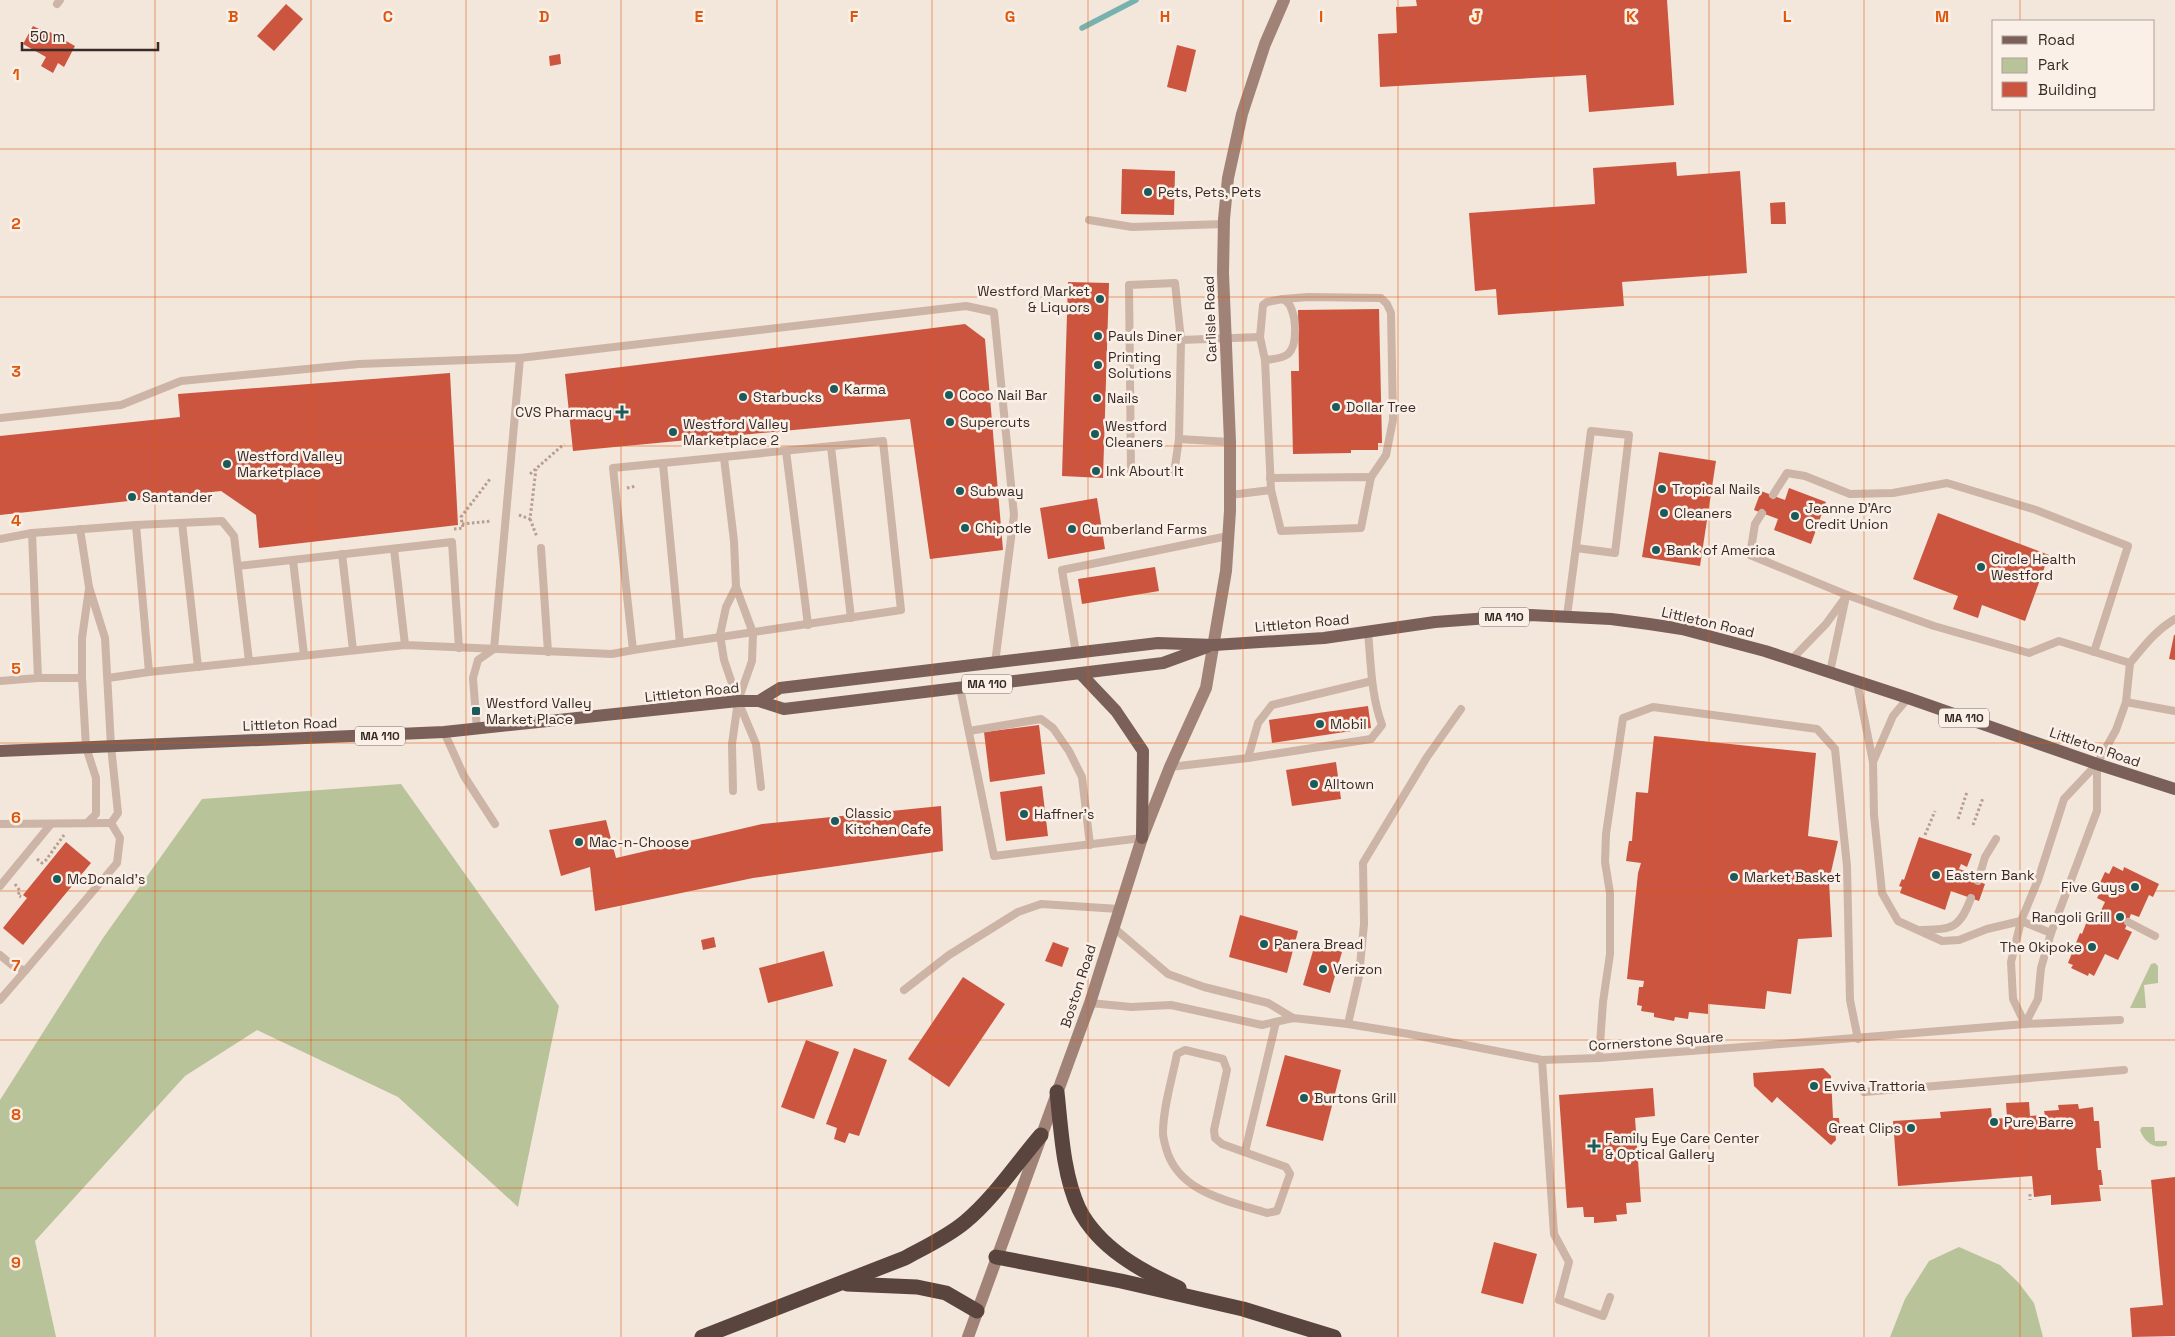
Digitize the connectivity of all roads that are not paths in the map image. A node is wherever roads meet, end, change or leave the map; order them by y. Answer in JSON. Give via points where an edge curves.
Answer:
{"nodes":[{"id":1,"x":1284,"y":0,"type":"edge"},
{"id":2,"x":1089,"y":220,"type":"dead end"},
{"id":3,"x":1224,"y":224,"type":"junction"},
{"id":4,"x":1283,"y":299,"type":"junction"},
{"id":5,"x":1260,"y":337,"type":"junction"},
{"id":6,"x":1225,"y":338,"type":"junction"},
{"id":7,"x":1181,"y":340,"type":"junction"},
{"id":8,"x":520,"y":358,"type":"junction"},
{"id":9,"x":1265,"y":360,"type":"junction"},
{"id":10,"x":0,"y":418,"type":"edge"},
{"id":11,"x":1178,"y":439,"type":"junction"},
{"id":12,"x":1230,"y":442,"type":"junction"},
{"id":13,"x":831,"y":447,"type":"junction"},
{"id":14,"x":786,"y":451,"type":"junction"},
{"id":15,"x":724,"y":458,"type":"junction"},
{"id":16,"x":663,"y":464,"type":"junction"},
{"id":17,"x":1270,"y":478,"type":"junction"},
{"id":18,"x":1371,"y":478,"type":"junction"},
{"id":19,"x":1271,"y":490,"type":"junction"},
{"id":20,"x":1230,"y":495,"type":"junction"},
{"id":21,"x":1773,"y":495,"type":"dead end"},
{"id":22,"x":1762,"y":513,"type":"dead end"},
{"id":23,"x":182,"y":523,"type":"junction"},
{"id":24,"x":136,"y":525,"type":"junction"},
{"id":25,"x":80,"y":529,"type":"junction"},
{"id":26,"x":32,"y":533,"type":"junction"},
{"id":27,"x":1228,"y":536,"type":"junction"},
{"id":28,"x":0,"y":539,"type":"edge"},
{"id":29,"x":541,"y":548,"type":"road end"},
{"id":30,"x":1576,"y":548,"type":"junction"},
{"id":31,"x":394,"y":549,"type":"junction"},
{"id":32,"x":342,"y":554,"type":"junction"},
{"id":33,"x":293,"y":560,"type":"junction"},
{"id":34,"x":238,"y":566,"type":"junction"},
{"id":35,"x":89,"y":587,"type":"junction"},
{"id":36,"x":736,"y":587,"type":"junction"},
{"id":37,"x":1847,"y":595,"type":"junction"},
{"id":38,"x":1567,"y":616,"type":"junction"},
{"id":39,"x":851,"y":618,"type":"junction"},
{"id":40,"x":2175,"y":619,"type":"edge"},
{"id":41,"x":808,"y":625,"type":"junction"},
{"id":42,"x":1368,"y":632,"type":"junction"},
{"id":43,"x":753,"y":633,"type":"junction"},
{"id":44,"x":720,"y":635,"type":"junction"},
{"id":45,"x":680,"y":642,"type":"junction"},
{"id":46,"x":405,"y":645,"type":"junction"},
{"id":47,"x":1214,"y":645,"type":"junction"},
{"id":48,"x":459,"y":648,"type":"junction"},
{"id":49,"x":353,"y":650,"type":"junction"},
{"id":50,"x":494,"y":650,"type":"junction"},
{"id":51,"x":633,"y":650,"type":"junction"},
{"id":52,"x":548,"y":652,"type":"junction"},
{"id":53,"x":2094,"y":652,"type":"junction"},
{"id":54,"x":1076,"y":653,"type":"junction"},
{"id":55,"x":304,"y":655,"type":"junction"},
{"id":56,"x":1791,"y":660,"type":"junction"},
{"id":57,"x":249,"y":661,"type":"junction"},
{"id":58,"x":995,"y":663,"type":"junction"},
{"id":59,"x":2130,"y":663,"type":"junction"},
{"id":60,"x":198,"y":667,"type":"junction"},
{"id":61,"x":150,"y":672,"type":"junction"},
{"id":62,"x":1830,"y":672,"type":"junction"},
{"id":63,"x":1080,"y":673,"type":"junction"},
{"id":64,"x":38,"y":678,"type":"junction"},
{"id":65,"x":82,"y":678,"type":"junction"},
{"id":66,"x":108,"y":678,"type":"junction"},
{"id":67,"x":0,"y":681,"type":"edge"},
{"id":68,"x":1372,"y":681,"type":"junction"},
{"id":69,"x":1857,"y":682,"type":"junction"},
{"id":70,"x":960,"y":688,"type":"junction"},
{"id":71,"x":1908,"y":698,"type":"junction"},
{"id":72,"x":738,"y":701,"type":"junction"},
{"id":73,"x":759,"y":701,"type":"junction"},
{"id":74,"x":2126,"y":702,"type":"junction"},
{"id":75,"x":1461,"y":709,"type":"dead end"},
{"id":76,"x":2175,"y":711,"type":"edge"},
{"id":77,"x":477,"y":730,"type":"junction"},
{"id":78,"x":969,"y":731,"type":"junction"},
{"id":79,"x":444,"y":732,"type":"junction"},
{"id":80,"x":111,"y":746,"type":"junction"},
{"id":81,"x":86,"y":747,"type":"junction"},
{"id":82,"x":0,"y":751,"type":"edge"},
{"id":83,"x":1248,"y":758,"type":"junction"},
{"id":84,"x":1873,"y":762,"type":"junction"},
{"id":85,"x":2097,"y":764,"type":"junction"},
{"id":86,"x":1170,"y":767,"type":"junction"},
{"id":87,"x":761,"y":787,"type":"dead end"},
{"id":88,"x":2175,"y":789,"type":"edge"},
{"id":89,"x":733,"y":791,"type":"dead end"},
{"id":90,"x":87,"y":823,"type":"junction"},
{"id":91,"x":111,"y":823,"type":"junction"},
{"id":92,"x":0,"y":824,"type":"edge"},
{"id":93,"x":51,"y":824,"type":"junction"},
{"id":94,"x":495,"y":824,"type":"dead end"},
{"id":95,"x":1142,"y":838,"type":"junction"},
{"id":96,"x":1996,"y":839,"type":"dead end"},
{"id":97,"x":1090,"y":845,"type":"junction"},
{"id":98,"x":1978,"y":881,"type":"dead end"},
{"id":99,"x":0,"y":886,"type":"edge"},
{"id":100,"x":1971,"y":898,"type":"dead end"},
{"id":101,"x":1119,"y":910,"type":"junction"},
{"id":102,"x":2021,"y":921,"type":"junction"},
{"id":103,"x":2128,"y":922,"type":"dead end"},
{"id":104,"x":1113,"y":926,"type":"junction"},
{"id":105,"x":1917,"y":930,"type":"junction"},
{"id":106,"x":2051,"y":933,"type":"junction"},
{"id":107,"x":2155,"y":936,"type":"dead end"},
{"id":108,"x":0,"y":955,"type":"edge"},
{"id":109,"x":25,"y":971,"type":"junction"},
{"id":110,"x":904,"y":990,"type":"dead end"},
{"id":111,"x":0,"y":1000,"type":"edge"},
{"id":112,"x":1090,"y":1003,"type":"junction"},
{"id":113,"x":1292,"y":1018,"type":"junction"},
{"id":114,"x":2120,"y":1020,"type":"dead end"},
{"id":115,"x":1276,"y":1022,"type":"junction"},
{"id":116,"x":1348,"y":1024,"type":"junction"},
{"id":117,"x":2025,"y":1024,"type":"junction"},
{"id":118,"x":1858,"y":1039,"type":"junction"},
{"id":119,"x":1599,"y":1058,"type":"junction"},
{"id":120,"x":1542,"y":1060,"type":"junction"},
{"id":121,"x":2124,"y":1070,"type":"dead end"},
{"id":122,"x":1057,"y":1092,"type":"junction"},
{"id":123,"x":1864,"y":1092,"type":"dead end"},
{"id":124,"x":1041,"y":1135,"type":"junction"},
{"id":125,"x":1245,"y":1152,"type":"junction"},
{"id":126,"x":996,"y":1257,"type":"junction"},
{"id":127,"x":838,"y":1284,"type":"junction"},
{"id":128,"x":1610,"y":1297,"type":"dead end"},
{"id":129,"x":1213,"y":1302,"type":"junction"},
{"id":130,"x":977,"y":1311,"type":"junction"},
{"id":131,"x":702,"y":1337,"type":"edge"},
{"id":132,"x":968,"y":1337,"type":"edge"},
{"id":133,"x":1334,"y":1337,"type":"edge"}],
"edges":[{"from":1,"to":3,"type":"main road","name":"Carlisle Road","via":[[1265,44],[1242,114],[1228,178]]},
{"from":2,"to":3,"type":"lane","via":[[1132,228]]},
{"from":3,"to":6,"type":"main road","name":"Carlisle Road"},
{"from":4,"to":5,"type":"lane","via":[[1263,305]]},
{"from":4,"to":9,"type":"lane","via":[[1291,306],[1295,319],[1293,345],[1278,359]]},
{"from":4,"to":18,"type":"lane","via":[[1381,298],[1387,304],[1391,313],[1393,420],[1386,455]]},
{"from":5,"to":6,"type":"lane"},
{"from":5,"to":9,"type":"lane"},
{"from":6,"to":7,"type":"lane"},
{"from":6,"to":12,"type":"main road","name":"Carlisle Road"},
{"from":7,"to":11,"type":"lane"},
{"from":7,"to":11,"type":"lane","via":[[1174,283],[1129,284],[1131,471],[1174,473]]},
{"from":8,"to":10,"type":"lane","via":[[359,364],[181,381],[121,405]]},
{"from":8,"to":50,"type":"lane"},
{"from":8,"to":58,"type":"lane","via":[[966,306],[994,312],[1014,515]]},
{"from":9,"to":17,"type":"lane"},
{"from":11,"to":12,"type":"lane"},
{"from":12,"to":20,"type":"main road","name":"Carlisle Road"},
{"from":13,"to":14,"type":"lane"},
{"from":13,"to":39,"type":"lane"},
{"from":13,"to":39,"type":"lane","via":[[883,441],[901,610]]},
{"from":14,"to":15,"type":"lane"},
{"from":14,"to":41,"type":"lane"},
{"from":15,"to":16,"type":"lane"},
{"from":15,"to":36,"type":"lane"},
{"from":16,"to":45,"type":"lane"},
{"from":16,"to":51,"type":"lane","via":[[613,468]]},
{"from":17,"to":18,"type":"lane"},
{"from":17,"to":19,"type":"lane"},
{"from":18,"to":19,"type":"lane","via":[[1361,528],[1281,531]]},
{"from":19,"to":20,"type":"lane"},
{"from":20,"to":27,"type":"main road","name":"Carlisle Road"},
{"from":21,"to":53,"type":"lane","via":[[1787,473],[1805,476],[1850,494],[1893,493],[1947,483],[2036,510],[2128,546]]},
{"from":22,"to":37,"type":"lane","via":[[1756,524],[1750,555]]},
{"from":23,"to":24,"type":"lane"},
{"from":23,"to":34,"type":"lane","via":[[222,521],[234,536]]},
{"from":23,"to":60,"type":"lane"},
{"from":24,"to":25,"type":"lane"},
{"from":24,"to":61,"type":"lane"},
{"from":25,"to":26,"type":"lane"},
{"from":25,"to":35,"type":"lane"},
{"from":26,"to":28,"type":"lane"},
{"from":26,"to":64,"type":"lane"},
{"from":27,"to":47,"type":"main road","name":"Carlisle Road"},
{"from":27,"to":54,"type":"lane","via":[[1062,570]]},
{"from":29,"to":52,"type":"lane"},
{"from":30,"to":30,"type":"lane","via":[[1615,553],[1629,435],[1591,430]]},
{"from":30,"to":38,"type":"lane"},
{"from":31,"to":32,"type":"lane"},
{"from":31,"to":46,"type":"lane"},
{"from":31,"to":48,"type":"lane","via":[[452,542]]},
{"from":32,"to":33,"type":"lane"},
{"from":32,"to":49,"type":"lane"},
{"from":33,"to":34,"type":"lane"},
{"from":33,"to":55,"type":"lane"},
{"from":34,"to":57,"type":"lane"},
{"from":35,"to":65,"type":"lane","via":[[82,638]]},
{"from":35,"to":66,"type":"lane","via":[[105,638]]},
{"from":36,"to":43,"type":"lane"},
{"from":36,"to":44,"type":"lane","via":[[726,607]]},
{"from":37,"to":53,"type":"lane","via":[[1934,626],[2029,654],[2060,641]]},
{"from":37,"to":56,"type":"lane","via":[[1826,624]]},
{"from":37,"to":62,"type":"lane"},
{"from":38,"to":42,"type":"main road","name":"Littleton Road","number":"MA 110","via":[[1481,618]]},
{"from":38,"to":56,"type":"main road","name":"Littleton Road","number":"MA 110","via":[[1682,628]]},
{"from":39,"to":41,"type":"lane"},
{"from":40,"to":59,"type":"lane","via":[[2164,625]]},
{"from":41,"to":43,"type":"lane"},
{"from":42,"to":47,"type":"main road","name":"Littleton Road","number":"MA 110"},
{"from":42,"to":68,"type":"lane"},
{"from":43,"to":44,"type":"lane"},
{"from":43,"to":72,"type":"lane","via":[[752,661]]},
{"from":44,"to":45,"type":"lane"},
{"from":44,"to":72,"type":"lane","via":[[724,660]]},
{"from":45,"to":51,"type":"lane"},
{"from":46,"to":48,"type":"lane"},
{"from":46,"to":49,"type":"lane"},
{"from":47,"to":54,"type":"main road","name":"Littleton Road","number":"MA 110","via":[[1158,643]]},
{"from":47,"to":63,"type":"main road","name":"Littleton Road","number":"MA 110","via":[[1163,663]]},
{"from":47,"to":86,"type":"main road","name":"Boston Road","via":[[1206,688]]},
{"from":48,"to":50,"type":"lane"},
{"from":49,"to":55,"type":"lane"},
{"from":50,"to":52,"type":"lane"},
{"from":50,"to":77,"type":"lane","via":[[478,660],[473,678]]},
{"from":51,"to":52,"type":"lane","via":[[612,654]]},
{"from":53,"to":59,"type":"lane"},
{"from":54,"to":58,"type":"main road","name":"Littleton Road","number":"MA 110"},
{"from":55,"to":57,"type":"lane"},
{"from":56,"to":62,"type":"main road","name":"Littleton Road","number":"MA 110"},
{"from":57,"to":60,"type":"lane"},
{"from":58,"to":73,"type":"main road","name":"Littleton Road","number":"MA 110","via":[[780,688]]},
{"from":59,"to":74,"type":"lane"},
{"from":60,"to":61,"type":"lane"},
{"from":61,"to":66,"type":"lane"},
{"from":62,"to":69,"type":"main road","name":"Littleton Road","number":"MA 110"},
{"from":63,"to":70,"type":"main road","name":"Littleton Road","number":"MA 110"},
{"from":63,"to":95,"type":"main road","via":[[1116,711],[1143,751]]},
{"from":64,"to":65,"type":"lane"},
{"from":64,"to":67,"type":"lane"},
{"from":65,"to":81,"type":"lane"},
{"from":66,"to":80,"type":"lane"},
{"from":68,"to":83,"type":"lane","via":[[1272,705],[1258,723]]},
{"from":68,"to":83,"type":"lane","via":[[1382,725],[1371,738]]},
{"from":69,"to":71,"type":"main road","name":"Littleton Road","number":"MA 110"},
{"from":69,"to":84,"type":"lane"},
{"from":70,"to":73,"type":"main road","name":"Littleton Road","number":"MA 110","via":[[784,709]]},
{"from":70,"to":78,"type":"lane"},
{"from":71,"to":84,"type":"lane","via":[[1893,716]]},
{"from":71,"to":85,"type":"main road","name":"Littleton Road","number":"MA 110"},
{"from":72,"to":73,"type":"main road","name":"Littleton Road","number":"MA 110"},
{"from":72,"to":77,"type":"main road","name":"Littleton Road","number":"MA 110"},
{"from":72,"to":87,"type":"lane","via":[[756,744]]},
{"from":72,"to":89,"type":"lane","via":[[732,744]]},
{"from":74,"to":76,"type":"lane"},
{"from":74,"to":85,"type":"lane","via":[[2116,730]]},
{"from":75,"to":116,"type":"lane","via":[[1427,756],[1363,862],[1364,924]]},
{"from":77,"to":79,"type":"main road","name":"Littleton Road","number":"MA 110"},
{"from":78,"to":97,"type":"lane","via":[[1041,719],[1053,728],[1082,777]]},
{"from":78,"to":97,"type":"lane","via":[[994,856]]},
{"from":79,"to":80,"type":"main road","name":"Littleton Road","number":"MA 110"},
{"from":79,"to":94,"type":"lane","via":[[464,776]]},
{"from":80,"to":81,"type":"main road","name":"Littleton Road","number":"MA 110"},
{"from":80,"to":91,"type":"lane","via":[[118,813]]},
{"from":81,"to":82,"type":"main road","name":"Littleton Road","number":"MA 110"},
{"from":81,"to":90,"type":"lane","via":[[96,778],[96,814]]},
{"from":83,"to":86,"type":"lane"},
{"from":84,"to":105,"type":"lane","via":[[1874,815],[1882,893],[1898,921]]},
{"from":85,"to":88,"type":"main road","name":"Littleton Road","number":"MA 110"},
{"from":85,"to":102,"type":"lane","via":[[2064,799]]},
{"from":85,"to":106,"type":"lane","via":[[2097,811]]},
{"from":86,"to":95,"type":"main road","name":"Boston Road"},
{"from":90,"to":91,"type":"lane"},
{"from":90,"to":93,"type":"lane"},
{"from":91,"to":109,"type":"lane","via":[[120,838],[117,863]]},
{"from":92,"to":93,"type":"lane"},
{"from":93,"to":99,"type":"lane"},
{"from":95,"to":97,"type":"lane"},
{"from":95,"to":101,"type":"main road","name":"Boston Road"},
{"from":96,"to":98,"type":"lane","via":[[1985,857]]},
{"from":100,"to":105,"type":"lane","via":[[1964,917],[1957,925],[1938,930]]},
{"from":101,"to":104,"type":"main road","name":"Boston Road"},
{"from":101,"to":110,"type":"lane","via":[[1041,904],[1018,912],[948,955]]},
{"from":102,"to":105,"type":"lane","via":[[1959,940],[1942,940]]},
{"from":102,"to":106,"type":"lane"},
{"from":102,"to":117,"type":"lane","via":[[2011,962],[2013,1000]]},
{"from":103,"to":107,"type":"lane"},
{"from":104,"to":112,"type":"main road","name":"Boston Road"},
{"from":104,"to":113,"type":"lane","name":"Cornerstone Square","via":[[1168,974],[1268,1003]]},
{"from":106,"to":117,"type":"lane","via":[[2041,968],[2038,999]]},
{"from":108,"to":109,"type":"lane"},
{"from":109,"to":111,"type":"lane"},
{"from":112,"to":115,"type":"lane","name":"Cornerstone Square","via":[[1131,1007],[1171,1005],[1262,1025]]},
{"from":112,"to":122,"type":"main road","name":"Boston Road"},
{"from":113,"to":115,"type":"lane","name":"Cornerstone Square"},
{"from":113,"to":116,"type":"lane","name":"Cornerstone Square"},
{"from":114,"to":117,"type":"lane","name":"Cornerstone Square"},
{"from":115,"to":125,"type":"lane"},
{"from":116,"to":120,"type":"lane","name":"Cornerstone Square"},
{"from":117,"to":118,"type":"lane","name":"Cornerstone Square"},
{"from":118,"to":119,"type":"lane","name":"Cornerstone Square"},
{"from":118,"to":119,"type":"lane","via":[[1850,1000],[1847,866],[1835,749],[1817,729],[1653,707],[1623,718],[1613,779],[1605,862],[1610,893],[1610,954]]},
{"from":119,"to":120,"type":"lane","name":"Cornerstone Square"},
{"from":120,"to":128,"type":"lane","via":[[1554,1234],[1569,1262],[1559,1300],[1603,1316]]},
{"from":121,"to":123,"type":"lane"},
{"from":122,"to":124,"type":"main road","name":"Boston Road"},
{"from":122,"to":129,"type":"highway","via":[[1069,1177],[1079,1209],[1096,1232],[1124,1260],[1149,1275]]},
{"from":124,"to":126,"type":"main road","name":"Boston Road"},
{"from":124,"to":127,"type":"highway","via":[[991,1197],[964,1223],[905,1258]]},
{"from":125,"to":125,"type":"lane","via":[[1215,1138],[1227,1070],[1224,1059],[1185,1050],[1177,1054],[1162,1135],[1170,1162],[1182,1177],[1201,1191],[1268,1213],[1277,1211],[1290,1174],[1286,1167]]},
{"from":126,"to":129,"type":"highway"},
{"from":126,"to":130,"type":"main road","name":"Boston Road"},
{"from":127,"to":130,"type":"highway","via":[[918,1287],[946,1293]]},
{"from":127,"to":131,"type":"highway"},
{"from":129,"to":133,"type":"highway"},
{"from":130,"to":132,"type":"main road","name":"Boston Road"}]}
